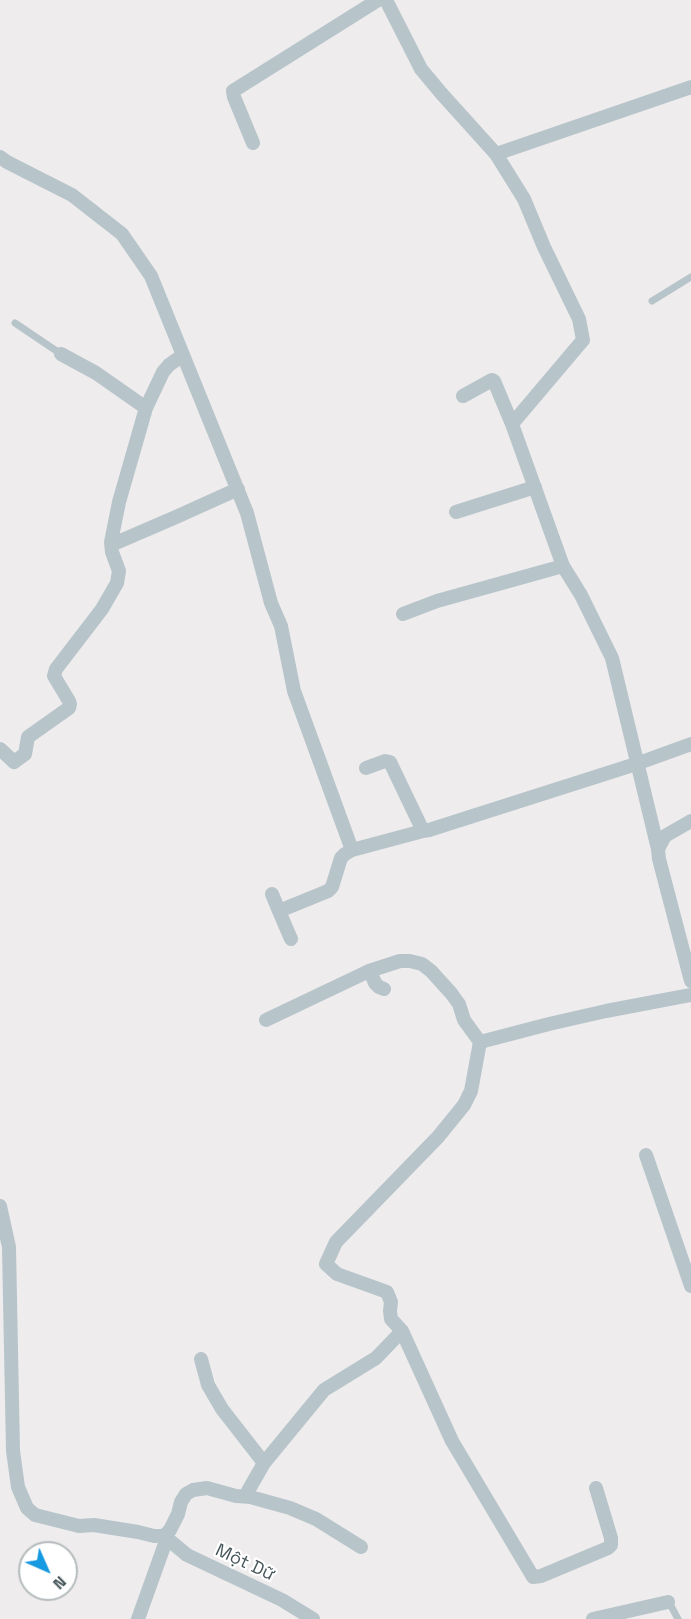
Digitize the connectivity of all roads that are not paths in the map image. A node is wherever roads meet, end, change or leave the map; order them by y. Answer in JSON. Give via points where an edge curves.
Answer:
{"nodes":[{"id":1,"x":378,"y":0,"type":"edge"},
{"id":2,"x":386,"y":0,"type":"edge"},
{"id":3,"x":691,"y":87,"type":"edge"},
{"id":4,"x":253,"y":143,"type":"dead end"},
{"id":5,"x":496,"y":154,"type":"junction"},
{"id":6,"x":0,"y":157,"type":"edge"},
{"id":7,"x":691,"y":277,"type":"edge"},
{"id":8,"x":652,"y":301,"type":"dead end"},
{"id":9,"x":15,"y":323,"type":"dead end"},
{"id":10,"x":61,"y":354,"type":"joint"},
{"id":11,"x":183,"y":355,"type":"junction"},
{"id":12,"x":463,"y":396,"type":"dead end"},
{"id":13,"x":146,"y":408,"type":"junction"},
{"id":14,"x":512,"y":424,"type":"junction"},
{"id":15,"x":535,"y":487,"type":"junction"},
{"id":16,"x":238,"y":489,"type":"junction"},
{"id":17,"x":456,"y":512,"type":"dead end"},
{"id":18,"x":118,"y":542,"type":"dead end"},
{"id":19,"x":563,"y":566,"type":"junction"},
{"id":20,"x":403,"y":614,"type":"dead end"},
{"id":21,"x":691,"y":744,"type":"edge"},
{"id":22,"x":0,"y":749,"type":"edge"},
{"id":23,"x":636,"y":764,"type":"junction"},
{"id":24,"x":366,"y":768,"type":"dead end"},
{"id":25,"x":691,"y":821,"type":"edge"},
{"id":26,"x":423,"y":831,"type":"junction"},
{"id":27,"x":658,"y":849,"type":"junction"},
{"id":28,"x":352,"y":850,"type":"junction"},
{"id":29,"x":272,"y":894,"type":"dead end"},
{"id":30,"x":279,"y":911,"type":"junction"},
{"id":31,"x":291,"y":939,"type":"dead end"},
{"id":32,"x":370,"y":971,"type":"junction"},
{"id":33,"x":691,"y":981,"type":"edge"},
{"id":34,"x":384,"y":989,"type":"dead end"},
{"id":35,"x":691,"y":995,"type":"edge"},
{"id":36,"x":266,"y":1020,"type":"dead end"},
{"id":37,"x":480,"y":1042,"type":"junction"},
{"id":38,"x":646,"y":1155,"type":"dead end"},
{"id":39,"x":0,"y":1206,"type":"edge"},
{"id":40,"x":691,"y":1286,"type":"edge"},
{"id":41,"x":402,"y":1331,"type":"junction"},
{"id":42,"x":201,"y":1359,"type":"dead end"},
{"id":43,"x":264,"y":1463,"type":"junction"},
{"id":44,"x":596,"y":1488,"type":"dead end"},
{"id":45,"x":251,"y":1497,"type":"junction"},
{"id":46,"x":165,"y":1537,"type":"junction"},
{"id":47,"x":361,"y":1547,"type":"dead end"},
{"id":48,"x":668,"y":1602,"type":"joint"},
{"id":49,"x":138,"y":1619,"type":"edge"},
{"id":50,"x":313,"y":1619,"type":"edge"},
{"id":51,"x":593,"y":1619,"type":"edge"},
{"id":52,"x":678,"y":1619,"type":"edge"}],
"edges":[{"from":1,"to":4,"type":"street","via":[[233,91]]},
{"from":2,"to":5,"type":"street","via":[[421,69]]},
{"from":3,"to":5,"type":"street"},
{"from":5,"to":14,"type":"street","via":[[524,199],[579,319],[583,340]]},
{"from":6,"to":11,"type":"street","via":[[72,195],[122,234],[151,276]]},
{"from":7,"to":8,"type":"lane"},
{"from":9,"to":10,"type":"lane"},
{"from":10,"to":13,"type":"street"},
{"from":11,"to":13,"type":"street","via":[[164,372]]},
{"from":11,"to":16,"type":"street"},
{"from":12,"to":14,"type":"street","via":[[494,381]]},
{"from":13,"to":22,"type":"street","via":[[111,542],[119,571],[117,584],[54,676],[69,708],[27,737],[25,754],[14,762]]},
{"from":14,"to":15,"type":"street"},
{"from":15,"to":17,"type":"street"},
{"from":15,"to":19,"type":"street"},
{"from":16,"to":18,"type":"street"},
{"from":16,"to":28,"type":"street","via":[[281,626],[294,691]]},
{"from":19,"to":20,"type":"street"},
{"from":19,"to":23,"type":"street","via":[[612,658]]},
{"from":21,"to":23,"type":"street"},
{"from":23,"to":26,"type":"street"},
{"from":23,"to":27,"type":"street"},
{"from":24,"to":26,"type":"street","via":[[390,762]]},
{"from":25,"to":27,"type":"street","via":[[665,836]]},
{"from":26,"to":28,"type":"street"},
{"from":27,"to":33,"type":"street"},
{"from":28,"to":30,"type":"street","via":[[341,858],[328,891]]},
{"from":29,"to":30,"type":"street"},
{"from":30,"to":31,"type":"street"},
{"from":32,"to":34,"type":"street","via":[[375,983]]},
{"from":32,"to":36,"type":"street"},
{"from":32,"to":37,"type":"street","via":[[400,962],[422,964],[452,993]]},
{"from":35,"to":37,"type":"street"},
{"from":37,"to":41,"type":"street","via":[[471,1091],[464,1105],[336,1242],[326,1264],[337,1274],[387,1292],[392,1302],[392,1319]]},
{"from":38,"to":40,"type":"street"},
{"from":39,"to":46,"type":"street","via":[[9,1247],[13,1451],[18,1487],[27,1508],[35,1515],[79,1526]]},
{"from":41,"to":43,"type":"street","via":[[376,1358],[324,1390]]},
{"from":41,"to":44,"type":"street","via":[[452,1441],[532,1577],[611,1545]]},
{"from":42,"to":43,"type":"street","via":[[208,1385],[222,1409]]},
{"from":43,"to":45,"type":"street","via":[[248,1491]]},
{"from":45,"to":46,"type":"street","via":[[207,1488],[193,1490],[186,1494]]},
{"from":45,"to":47,"type":"street","via":[[316,1519]]},
{"from":46,"to":49,"type":"street"},
{"from":46,"to":50,"type":"street","name":"Một Dữ","via":[[187,1555]]},
{"from":48,"to":51,"type":"street"},
{"from":48,"to":52,"type":"lane"}]}
